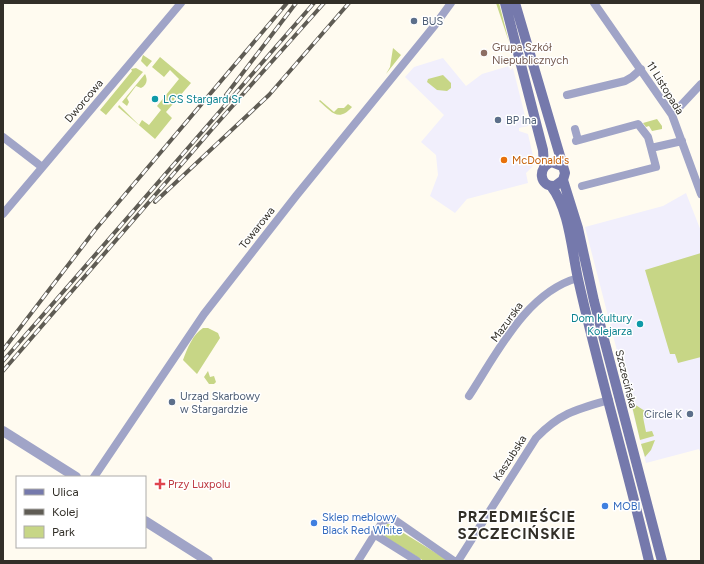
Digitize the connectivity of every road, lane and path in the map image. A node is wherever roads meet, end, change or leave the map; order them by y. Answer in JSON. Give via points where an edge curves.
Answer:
{"nodes":[{"id":1,"x":182,"y":3,"type":"edge"},
{"id":2,"x":451,"y":3,"type":"edge"},
{"id":3,"x":505,"y":3,"type":"edge"},
{"id":4,"x":515,"y":3,"type":"edge"},
{"id":5,"x":594,"y":3,"type":"edge"},
{"id":6,"x":641,"y":70,"type":"junction"},
{"id":7,"x":701,"y":84,"type":"edge"},
{"id":8,"x":567,"y":95,"type":"dead end"},
{"id":9,"x":672,"y":115,"type":"junction"},
{"id":10,"x":575,"y":129,"type":"dead end"},
{"id":11,"x":3,"y":137,"type":"edge"},
{"id":12,"x":682,"y":141,"type":"junction"},
{"id":13,"x":651,"y":148,"type":"junction"},
{"id":14,"x":544,"y":166,"type":"junction"},
{"id":15,"x":562,"y":166,"type":"junction"},
{"id":16,"x":42,"y":167,"type":"junction"},
{"id":17,"x":563,"y":180,"type":"junction"},
{"id":18,"x":551,"y":186,"type":"junction"},
{"id":19,"x":582,"y":186,"type":"dead end"},
{"id":20,"x":701,"y":194,"type":"edge"},
{"id":21,"x":3,"y":214,"type":"edge"},
{"id":22,"x":578,"y":278,"type":"junction"},
{"id":23,"x":470,"y":396,"type":"dead end"},
{"id":24,"x":609,"y":400,"type":"junction"},
{"id":25,"x":3,"y":431,"type":"edge"},
{"id":26,"x":74,"y":476,"type":"edge"},
{"id":27,"x":95,"y":476,"type":"edge"},
{"id":28,"x":146,"y":522,"type":"edge"},
{"id":29,"x":374,"y":534,"type":"junction"},
{"id":30,"x":208,"y":561,"type":"edge"},
{"id":31,"x":358,"y":561,"type":"edge"},
{"id":32,"x":417,"y":561,"type":"edge"},
{"id":33,"x":454,"y":561,"type":"edge"},
{"id":34,"x":458,"y":561,"type":"edge"},
{"id":35,"x":649,"y":561,"type":"edge"},
{"id":36,"x":662,"y":561,"type":"edge"}],
"edges":[{"from":1,"to":16,"type":"street","name":"Dworcowa"},
{"from":2,"to":27,"type":"street","name":"Towarowa","via":[[204,314]]},
{"from":3,"to":14,"type":"main road","via":[[544,153]]},
{"from":4,"to":15,"type":"main road"},
{"from":5,"to":6,"type":"street","name":"11 Listopada"},
{"from":6,"to":8,"type":"street","via":[[625,80]]},
{"from":6,"to":9,"type":"street","name":"11 Listopada"},
{"from":7,"to":9,"type":"street"},
{"from":9,"to":12,"type":"street","name":"11 Listopada"},
{"from":10,"to":13,"type":"street","via":[[577,141],[638,124],[648,137]]},
{"from":11,"to":16,"type":"street"},
{"from":12,"to":13,"type":"street"},
{"from":12,"to":20,"type":"street","name":"11 Listopada"},
{"from":13,"to":19,"type":"street","via":[[656,167]]},
{"from":14,"to":15,"type":"main road","via":[[552,162]]},
{"from":14,"to":18,"type":"main road","via":[[543,180]]},
{"from":15,"to":17,"type":"main road","via":[[565,173]]},
{"from":16,"to":21,"type":"street","name":"Dworcowa"},
{"from":17,"to":18,"type":"main road","via":[[558,185]]},
{"from":17,"to":36,"type":"main road","name":"Szczecińska","via":[[578,228],[594,301]]},
{"from":18,"to":22,"type":"main road","name":"Szczecińska","via":[[564,214]]},
{"from":22,"to":23,"type":"street","name":"Mazurska","via":[[558,286],[527,309]]},
{"from":22,"to":24,"type":"main road","name":"Szczecińska"},
{"from":24,"to":34,"type":"street","name":"Kaszubska","via":[[570,412],[550,424],[536,438]]},
{"from":24,"to":35,"type":"main road","name":"Szczecińska"},
{"from":25,"to":26,"type":"street"},
{"from":28,"to":30,"type":"street"},
{"from":29,"to":31,"type":"street"},
{"from":29,"to":32,"type":"street"},
{"from":29,"to":33,"type":"street","via":[[383,521],[392,518]]}]}
